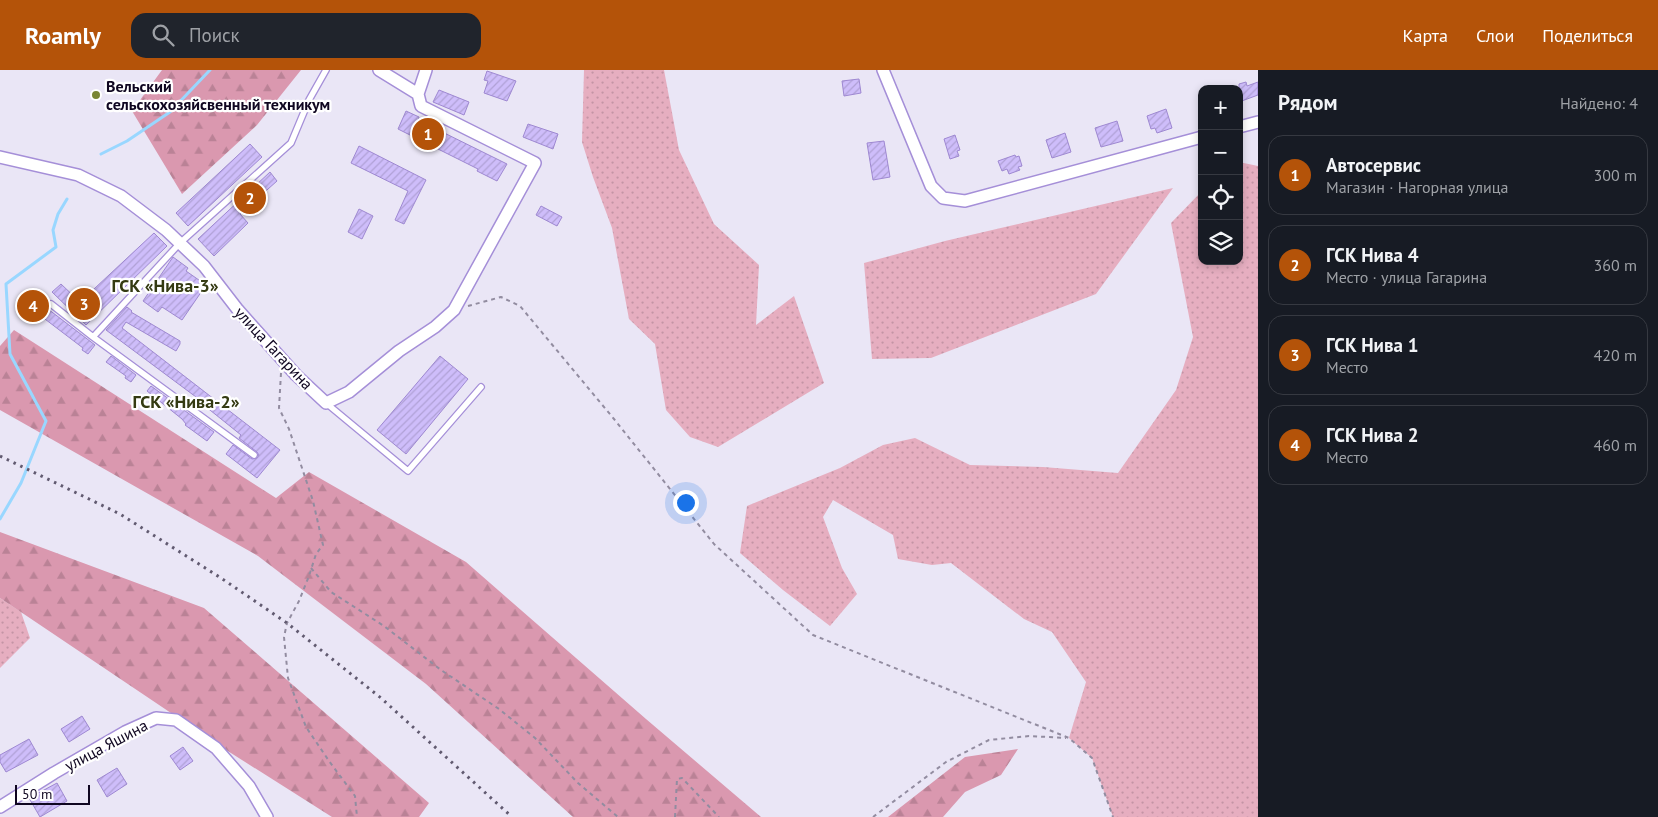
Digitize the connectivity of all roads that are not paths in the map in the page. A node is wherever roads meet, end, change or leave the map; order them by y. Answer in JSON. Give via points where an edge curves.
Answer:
{"nodes":[{"id":1,"x":326,"y":70,"type":"edge"},
{"id":2,"x":379,"y":70,"type":"edge"},
{"id":3,"x":426,"y":70,"type":"edge"},
{"id":4,"x":883,"y":70,"type":"edge"},
{"id":5,"x":418,"y":94,"type":"junction"},
{"id":6,"x":1258,"y":122,"type":"edge"},
{"id":7,"x":1243,"y":126,"type":"edge"},
{"id":8,"x":1198,"y":138,"type":"edge"},
{"id":9,"x":0,"y":157,"type":"edge"},
{"id":10,"x":180,"y":243,"type":"junction"},
{"id":11,"x":51,"y":304,"type":"dead end"},
{"id":12,"x":93,"y":337,"type":"junction"},
{"id":13,"x":481,"y":387,"type":"dead end"},
{"id":14,"x":326,"y":403,"type":"junction"},
{"id":15,"x":254,"y":455,"type":"dead end"},
{"id":16,"x":0,"y":807,"type":"edge"},
{"id":17,"x":268,"y":817,"type":"edge"}],
"edges":[{"from":1,"to":10,"type":"lane","via":[[291,143]]},
{"from":2,"to":5,"type":"street"},
{"from":3,"to":5,"type":"street"},
{"from":4,"to":8,"type":"street","via":[[931,186],[944,198],[965,201]]},
{"from":5,"to":14,"type":"street","via":[[421,106],[534,163],[454,310],[350,392]]},
{"from":6,"to":7,"type":"street"},
{"from":9,"to":10,"type":"street","name":"улица Гагарина","via":[[78,175],[121,196]]},
{"from":10,"to":12,"type":"lane"},
{"from":10,"to":14,"type":"street","name":"улица Гагарина","via":[[204,266],[284,362]]},
{"from":11,"to":12,"type":"lane"},
{"from":12,"to":15,"type":"lane"},
{"from":13,"to":14,"type":"lane","via":[[408,472]]},
{"from":16,"to":17,"type":"street","name":"улица Яшина","via":[[124,732],[156,718],[176,720],[216,748],[249,786]]}]}
